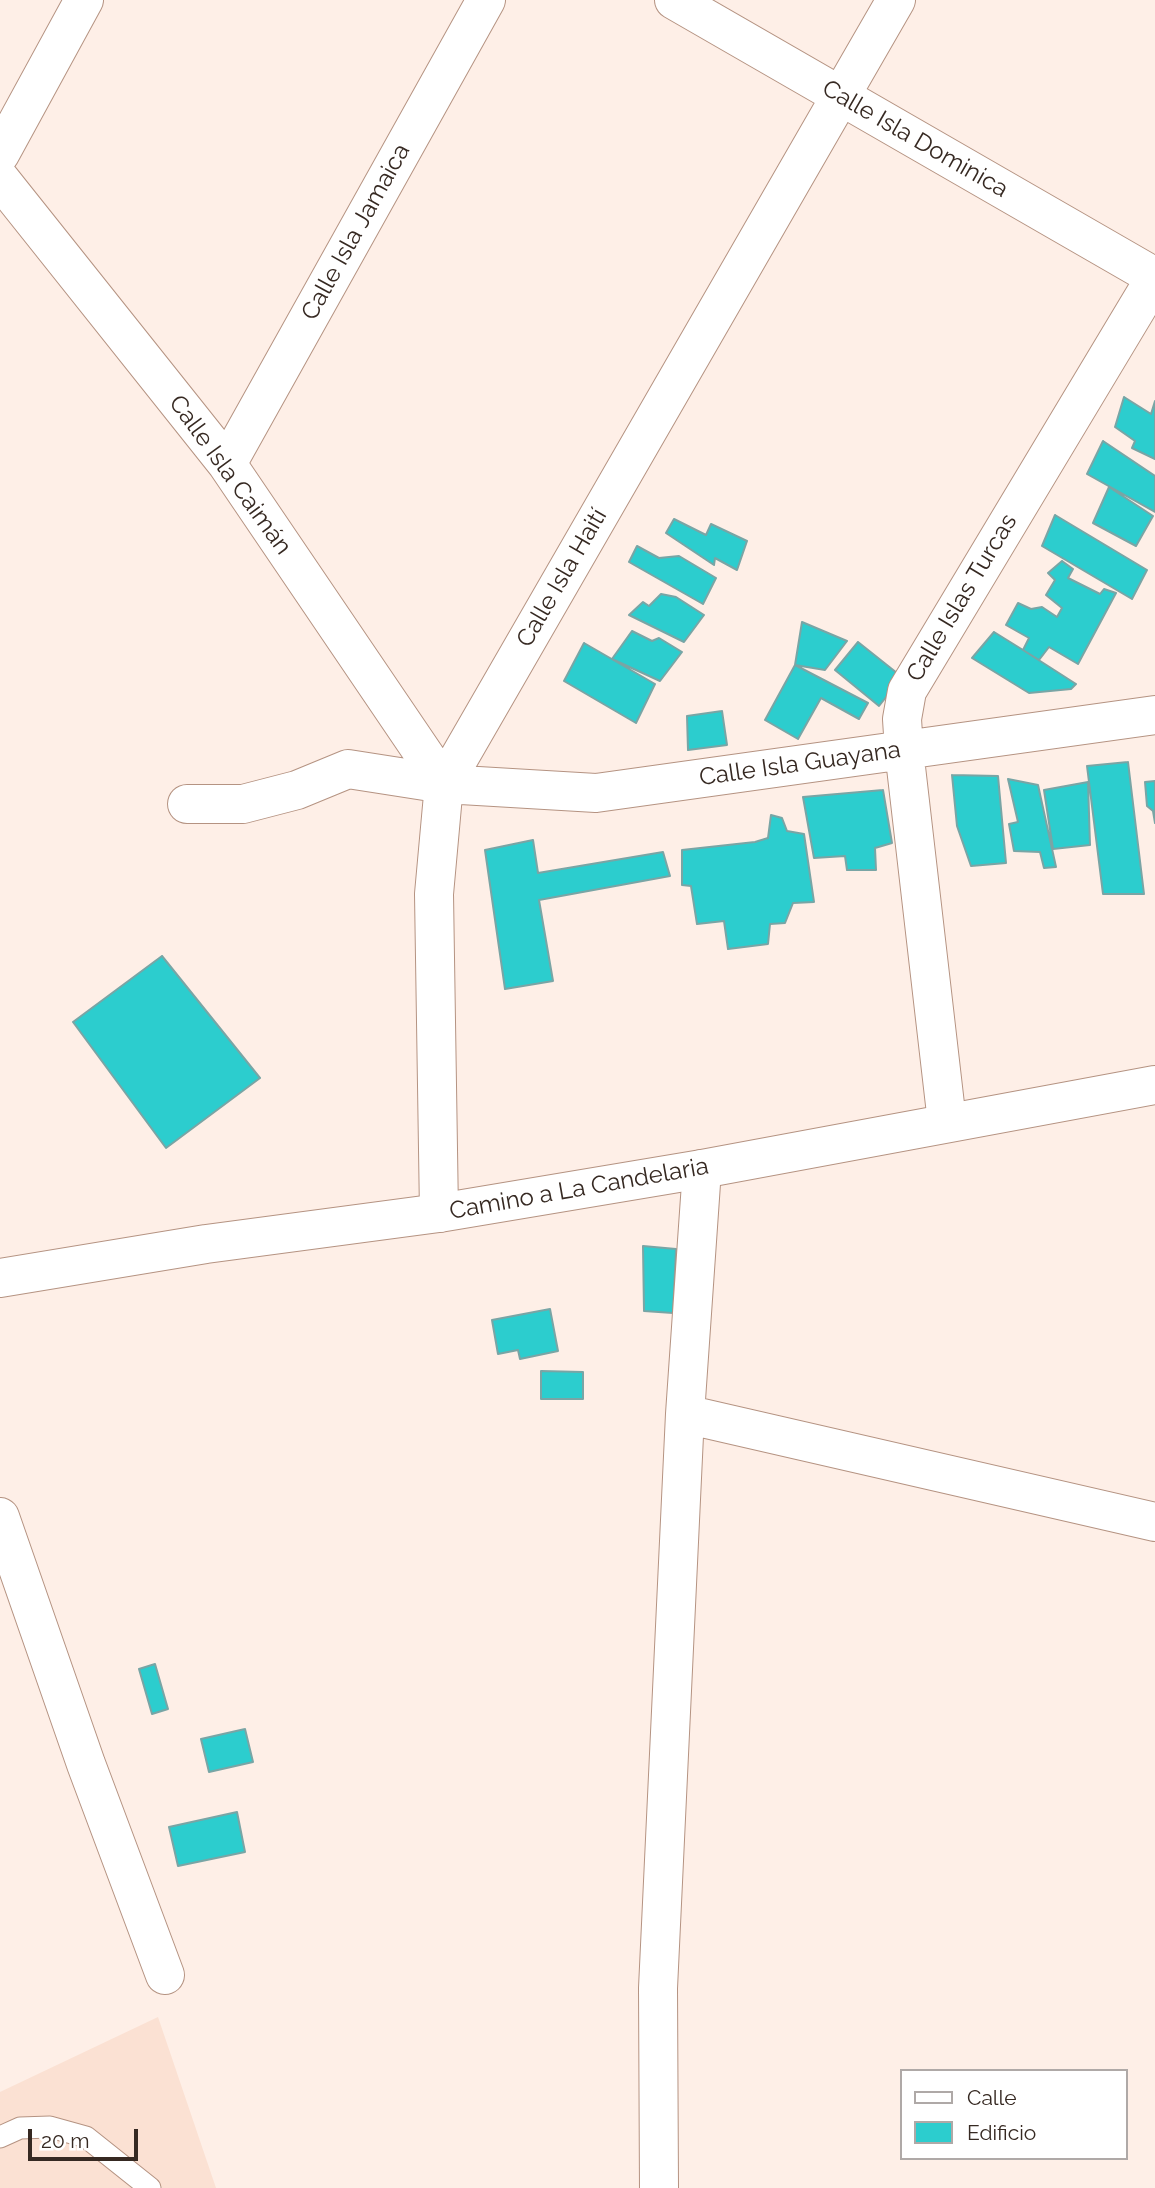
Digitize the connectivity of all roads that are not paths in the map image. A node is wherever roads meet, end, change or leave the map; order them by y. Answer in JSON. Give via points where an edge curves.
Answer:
{"nodes":[{"id":1,"x":84,"y":0,"type":"edge"},
{"id":2,"x":486,"y":0,"type":"edge"},
{"id":3,"x":674,"y":0,"type":"edge"},
{"id":4,"x":896,"y":0,"type":"edge"},
{"id":5,"x":842,"y":97,"type":"junction"},
{"id":6,"x":0,"y":154,"type":"edge"},
{"id":7,"x":0,"y":179,"type":"edge"},
{"id":8,"x":1155,"y":278,"type":"edge"},
{"id":9,"x":227,"y":464,"type":"junction"},
{"id":10,"x":1155,"y":715,"type":"edge"},
{"id":11,"x":904,"y":750,"type":"junction"},
{"id":12,"x":444,"y":783,"type":"junction"},
{"id":13,"x":187,"y":804,"type":"dead end"},
{"id":14,"x":1155,"y":1085,"type":"edge"},
{"id":15,"x":947,"y":1122,"type":"junction"},
{"id":16,"x":702,"y":1169,"type":"junction"},
{"id":17,"x":439,"y":1213,"type":"junction"},
{"id":18,"x":0,"y":1278,"type":"edge"},
{"id":19,"x":685,"y":1414,"type":"junction"},
{"id":20,"x":0,"y":1517,"type":"edge"},
{"id":21,"x":1155,"y":1522,"type":"edge"},
{"id":22,"x":165,"y":1975,"type":"dead end"},
{"id":23,"x":0,"y":2137,"type":"edge"},
{"id":24,"x":150,"y":2188,"type":"edge"},
{"id":25,"x":659,"y":2188,"type":"edge"}],
"edges":[{"from":1,"to":6,"type":"street"},
{"from":2,"to":9,"type":"street","name":"Calle Isla Jamaica"},
{"from":3,"to":5,"type":"street","name":"Calle Isla Dominica"},
{"from":4,"to":5,"type":"street","name":"Calle Isla Haití"},
{"from":5,"to":8,"type":"street","name":"Calle Isla Dominica"},
{"from":5,"to":12,"type":"street","name":"Calle Isla Haití"},
{"from":7,"to":9,"type":"street","name":"Calle Isla Caimán"},
{"from":8,"to":11,"type":"street","name":"Calle Islas Turcas","via":[[906,691]]},
{"from":9,"to":12,"type":"street","name":"Calle Isla Caimán"},
{"from":10,"to":11,"type":"street","name":"Calle Isla Guayana"},
{"from":11,"to":12,"type":"street","name":"Calle Isla Guayana","via":[[596,793]]},
{"from":11,"to":15,"type":"street","name":"Calle Islas Turcas"},
{"from":12,"to":13,"type":"street","name":"Calle Isla Guayana","via":[[348,769],[297,790],[243,804]]},
{"from":12,"to":17,"type":"street","name":"Calle Isla Haití","via":[[434,894]]},
{"from":14,"to":15,"type":"street","name":"Camino a La Candelaria"},
{"from":15,"to":16,"type":"street","name":"Camino a La Candelaria"},
{"from":16,"to":17,"type":"street","name":"Camino a La Candelaria"},
{"from":16,"to":19,"type":"street"},
{"from":17,"to":18,"type":"street","name":"Camino a La Candelaria"},
{"from":19,"to":21,"type":"street"},
{"from":19,"to":25,"type":"street","via":[[658,1988]]},
{"from":20,"to":22,"type":"street"},
{"from":23,"to":24,"type":"lane","via":[[20,2128],[50,2127],[86,2137]]}]}
